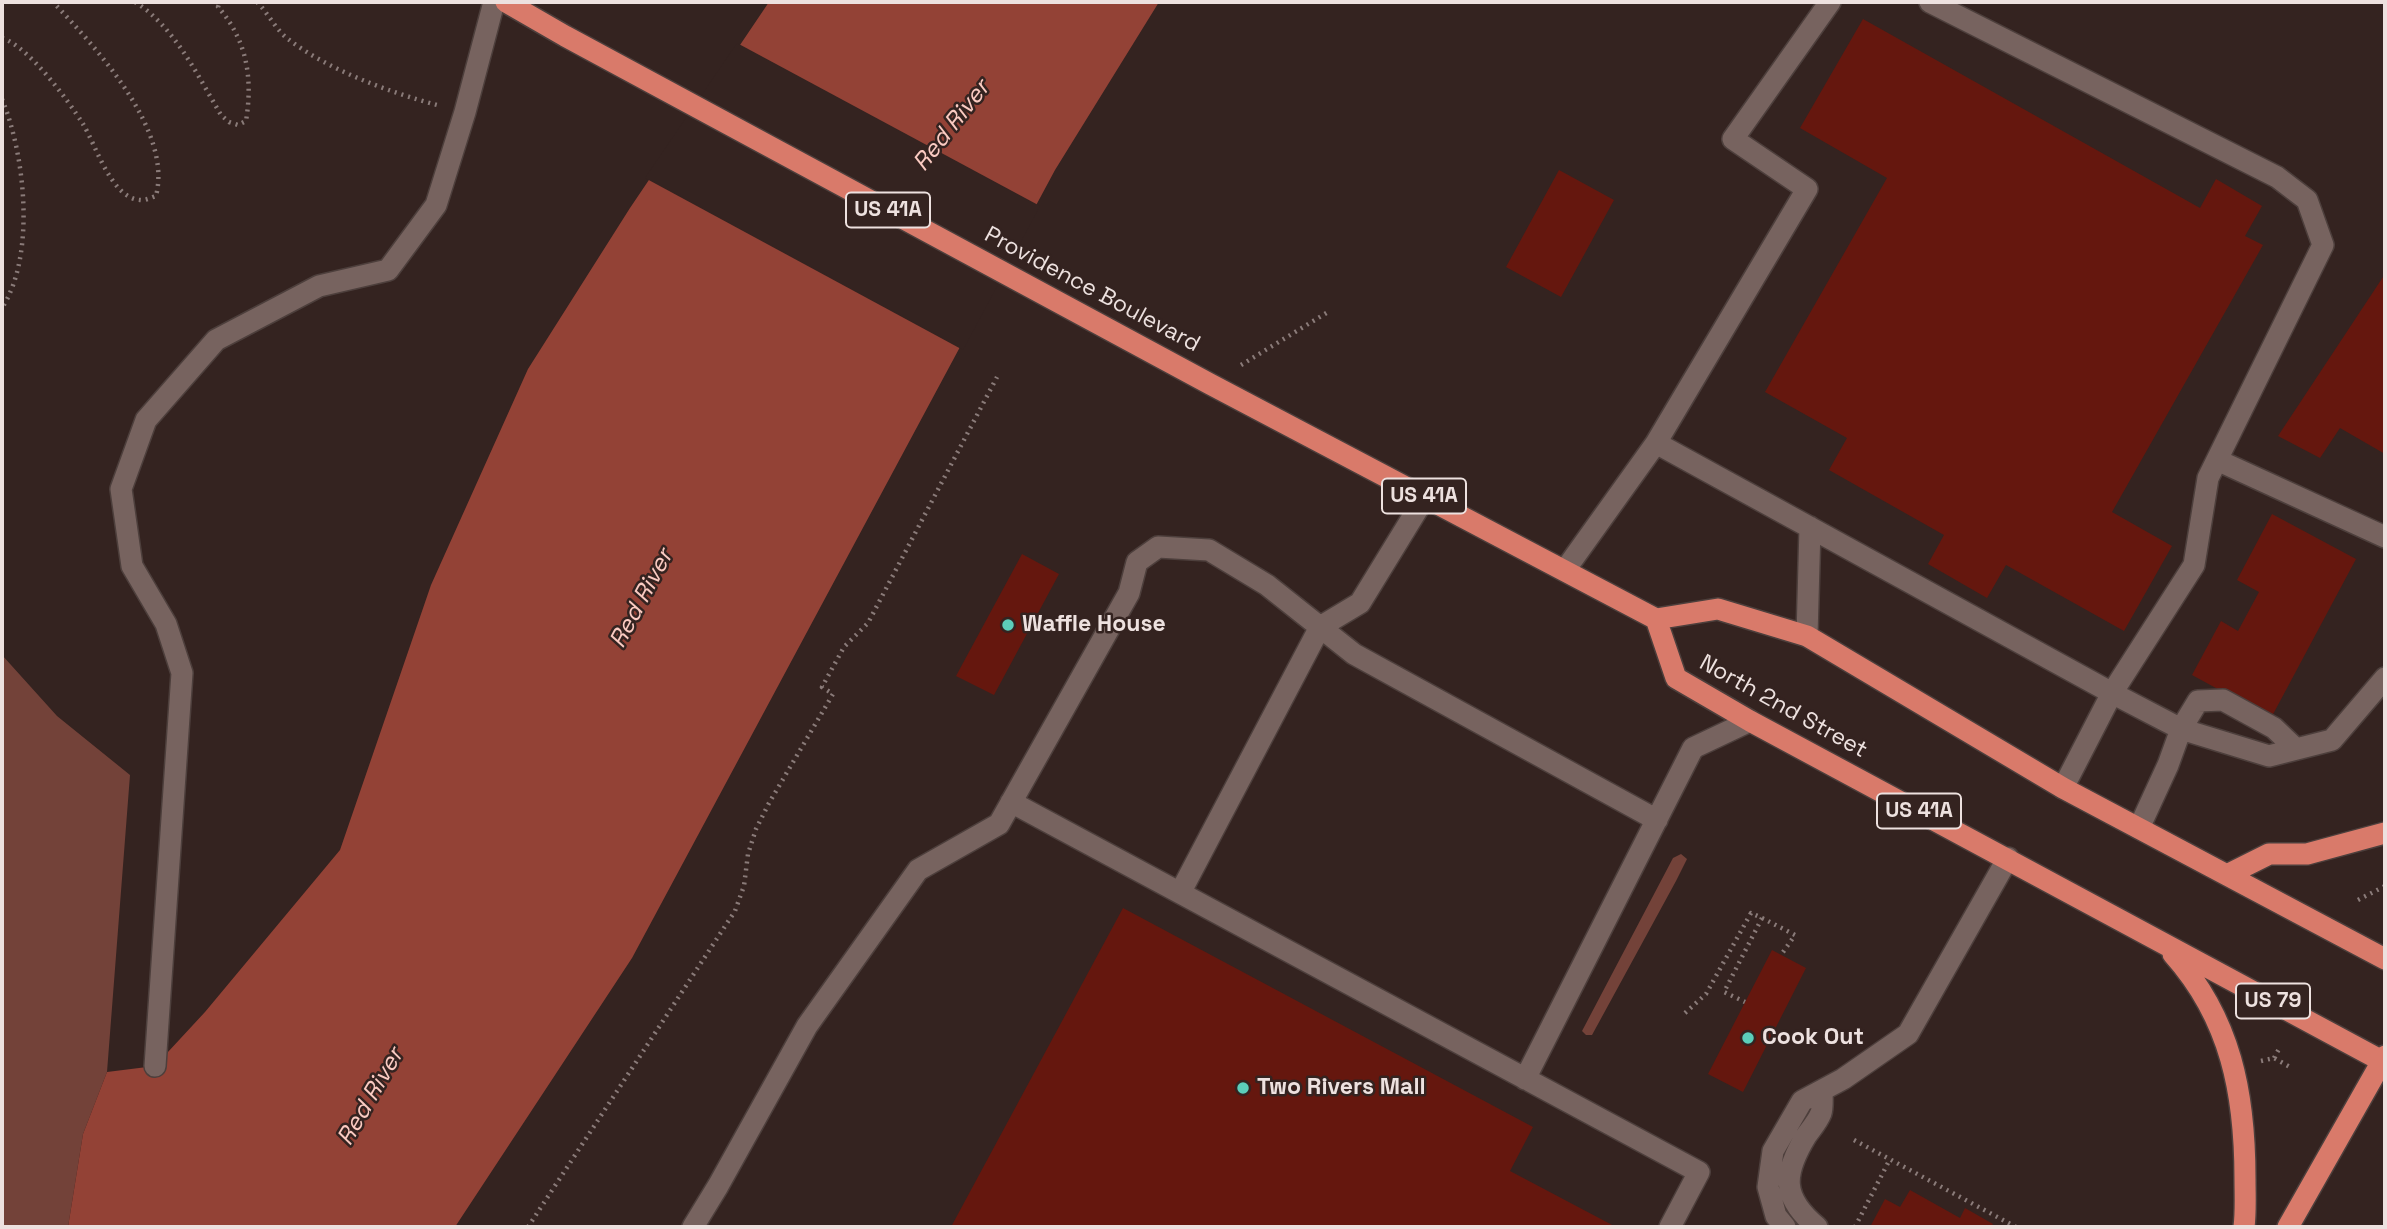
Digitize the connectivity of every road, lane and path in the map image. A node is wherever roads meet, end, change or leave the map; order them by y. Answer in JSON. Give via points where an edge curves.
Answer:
{"nodes":[{"id":1,"x":53,"y":2,"type":"edge"},
{"id":2,"x":135,"y":2,"type":"edge"},
{"id":3,"x":220,"y":2,"type":"edge"},
{"id":4,"x":257,"y":2,"type":"edge"},
{"id":5,"x":494,"y":2,"type":"edge"},
{"id":6,"x":506,"y":2,"type":"edge"},
{"id":7,"x":1830,"y":2,"type":"edge"},
{"id":8,"x":1930,"y":2,"type":"edge"},
{"id":9,"x":2,"y":38,"type":"edge"},
{"id":10,"x":2,"y":99,"type":"edge"},
{"id":11,"x":465,"y":112,"type":"junction"},
{"id":12,"x":2,"y":308,"type":"edge"},
{"id":13,"x":1328,"y":312,"type":"dead end"},
{"id":14,"x":997,"y":377,"type":"dead end"},
{"id":15,"x":1210,"y":384,"type":"junction"},
{"id":16,"x":1656,"y":443,"type":"junction"},
{"id":17,"x":2217,"y":460,"type":"junction"},
{"id":18,"x":1425,"y":496,"type":"junction"},
{"id":19,"x":1810,"y":527,"type":"junction"},
{"id":20,"x":2385,"y":537,"type":"edge"},
{"id":21,"x":1565,"y":570,"type":"junction"},
{"id":22,"x":1656,"y":619,"type":"junction"},
{"id":23,"x":1320,"y":627,"type":"junction"},
{"id":24,"x":1807,"y":636,"type":"junction"},
{"id":25,"x":2385,"y":678,"type":"edge"},
{"id":26,"x":2112,"y":693,"type":"junction"},
{"id":27,"x":1750,"y":720,"type":"junction"},
{"id":28,"x":2182,"y":729,"type":"junction"},
{"id":29,"x":2296,"y":749,"type":"junction"},
{"id":30,"x":2063,"y":788,"type":"junction"},
{"id":31,"x":1011,"y":802,"type":"junction"},
{"id":32,"x":1657,"y":820,"type":"junction"},
{"id":33,"x":2138,"y":828,"type":"junction"},
{"id":34,"x":2385,"y":833,"type":"edge"},
{"id":35,"x":2008,"y":858,"type":"junction"},
{"id":36,"x":2227,"y":875,"type":"junction"},
{"id":37,"x":2385,"y":886,"type":"edge"},
{"id":38,"x":1180,"y":893,"type":"junction"},
{"id":39,"x":2358,"y":900,"type":"dead end"},
{"id":40,"x":1762,"y":918,"type":"junction"},
{"id":41,"x":2163,"y":942,"type":"junction"},
{"id":42,"x":1781,"y":955,"type":"dead end"},
{"id":43,"x":2385,"y":959,"type":"edge"},
{"id":44,"x":1745,"y":1002,"type":"dead end"},
{"id":45,"x":1685,"y":1013,"type":"dead end"},
{"id":46,"x":2280,"y":1047,"type":"dead end"},
{"id":47,"x":2384,"y":1059,"type":"edge"},
{"id":48,"x":155,"y":1066,"type":"dead end"},
{"id":49,"x":2290,"y":1067,"type":"dead end"},
{"id":50,"x":1525,"y":1079,"type":"junction"},
{"id":51,"x":1822,"y":1091,"type":"junction"},
{"id":52,"x":1854,"y":1140,"type":"dead end"},
{"id":53,"x":1890,"y":1159,"type":"junction"},
{"id":54,"x":528,"y":1227,"type":"edge"},
{"id":55,"x":693,"y":1227,"type":"edge"},
{"id":56,"x":1670,"y":1227,"type":"edge"},
{"id":57,"x":1785,"y":1227,"type":"edge"},
{"id":58,"x":1817,"y":1227,"type":"edge"},
{"id":59,"x":1855,"y":1227,"type":"edge"},
{"id":60,"x":2016,"y":1227,"type":"edge"},
{"id":61,"x":2244,"y":1227,"type":"edge"},
{"id":62,"x":2288,"y":1227,"type":"edge"}],
"edges":[{"from":1,"to":9,"type":"path","via":[[114,71],[151,135],[160,182],[156,197],[140,200],[111,181],[83,124],[47,76],[14,41]]},
{"from":2,"to":3,"type":"path","via":[[176,42],[221,115],[238,125],[246,121],[248,77],[239,36],[218,7]]},
{"from":4,"to":11,"type":"path","via":[[286,38],[341,70],[410,98]]},
{"from":5,"to":11,"type":"lane"},
{"from":6,"to":15,"type":"highway","name":"Providence Boulevard","number":"US 41A"},
{"from":7,"to":16,"type":"lane","via":[[1733,139],[1807,189]]},
{"from":8,"to":17,"type":"lane","via":[[2277,177],[2306,200],[2323,245]]},
{"from":10,"to":12,"type":"path","via":[[16,145],[23,232],[9,297]]},
{"from":11,"to":48,"type":"lane","via":[[436,205],[388,270],[320,286],[216,340],[146,420],[121,489],[132,566],[166,624],[182,673]]},
{"from":13,"to":15,"type":"path"},
{"from":14,"to":54,"type":"path","via":[[868,623],[844,647],[821,687],[834,694],[756,829],[736,911]]},
{"from":15,"to":18,"type":"highway","name":"Providence Boulevard","number":"US 41A"},
{"from":16,"to":19,"type":"lane"},
{"from":16,"to":21,"type":"lane"},
{"from":17,"to":20,"type":"lane"},
{"from":17,"to":26,"type":"lane","via":[[2208,478],[2194,565]]},
{"from":18,"to":21,"type":"highway","name":"Providence Boulevard","number":"US 41A"},
{"from":18,"to":23,"type":"lane","via":[[1360,603]]},
{"from":19,"to":24,"type":"lane"},
{"from":19,"to":26,"type":"lane"},
{"from":21,"to":22,"type":"highway","name":"Providence Boulevard","number":"US 41A"},
{"from":22,"to":24,"type":"highway","via":[[1718,609]]},
{"from":22,"to":27,"type":"highway","name":"North 2nd Street","number":"US 41A","via":[[1676,678]]},
{"from":23,"to":31,"type":"lane","via":[[1267,585],[1209,550],[1158,547],[1137,562],[1129,593]]},
{"from":23,"to":32,"type":"lane","via":[[1354,654]]},
{"from":23,"to":38,"type":"lane"},
{"from":24,"to":30,"type":"highway"},
{"from":25,"to":29,"type":"lane","via":[[2332,740]]},
{"from":26,"to":28,"type":"lane"},
{"from":26,"to":30,"type":"lane"},
{"from":27,"to":32,"type":"lane","via":[[1692,748]]},
{"from":27,"to":35,"type":"highway","name":"North 2nd Street","number":"US 41A"},
{"from":28,"to":29,"type":"lane","via":[[2269,756]]},
{"from":28,"to":29,"type":"lane","via":[[2198,701],[2223,700],[2274,728]]},
{"from":28,"to":33,"type":"lane"},
{"from":30,"to":33,"type":"highway"},
{"from":31,"to":38,"type":"lane"},
{"from":31,"to":55,"type":"lane","via":[[999,824],[918,870],[807,1026]]},
{"from":32,"to":50,"type":"lane"},
{"from":33,"to":36,"type":"highway"},
{"from":34,"to":36,"type":"highway","via":[[2308,854],[2269,854]]},
{"from":35,"to":41,"type":"highway","name":"North 2nd Street","number":"US 41A"},
{"from":35,"to":51,"type":"lane","via":[[1908,1034]]},
{"from":36,"to":43,"type":"highway"},
{"from":37,"to":39,"type":"path"},
{"from":38,"to":50,"type":"lane"},
{"from":40,"to":42,"type":"path","via":[[1794,935]]},
{"from":40,"to":44,"type":"path","via":[[1724,992]]},
{"from":40,"to":45,"type":"path","via":[[1751,913],[1706,994]]},
{"from":41,"to":47,"type":"highway","name":"North 2nd Street","number":"US 79"},
{"from":41,"to":61,"type":"highway","number":"US 41A","via":[[2193,977],[2217,1020],[2235,1068],[2242,1104]]},
{"from":46,"to":49,"type":"path","via":[[2274,1058]]},
{"from":47,"to":62,"type":"highway"},
{"from":50,"to":56,"type":"lane","via":[[1699,1172]]},
{"from":51,"to":57,"type":"lane","via":[[1802,1101],[1773,1151],[1768,1186],[1776,1216]]},
{"from":51,"to":58,"type":"lane","via":[[1822,1112],[1787,1174],[1803,1215]]},
{"from":52,"to":53,"type":"path"},
{"from":53,"to":59,"type":"path"},
{"from":53,"to":60,"type":"path"}]}
